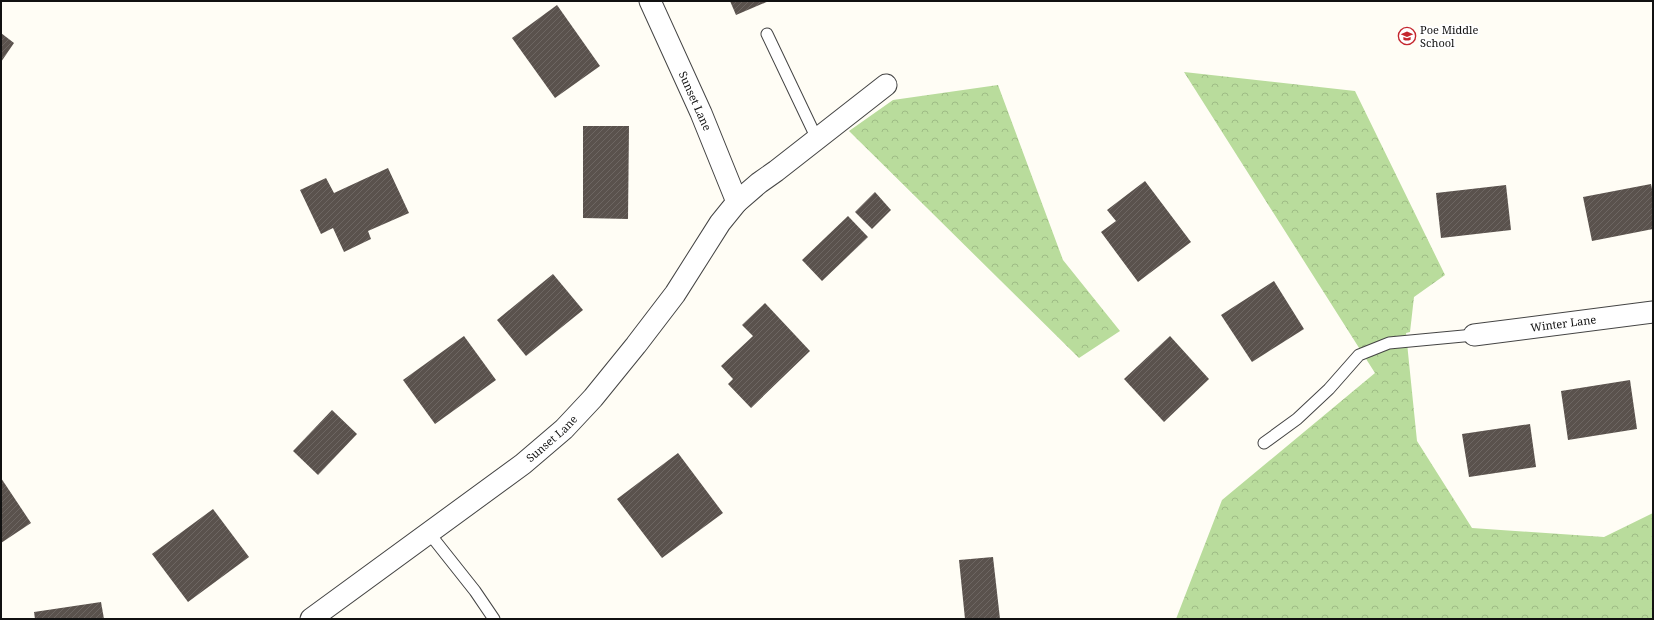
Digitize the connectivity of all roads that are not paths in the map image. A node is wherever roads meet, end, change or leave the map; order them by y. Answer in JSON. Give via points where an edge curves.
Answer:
{"nodes":[{"id":1,"x":650,"y":1,"type":"edge"},
{"id":2,"x":767,"y":34,"type":"dead end"},
{"id":3,"x":886,"y":85,"type":"dead end"},
{"id":4,"x":817,"y":139,"type":"junction"},
{"id":5,"x":737,"y":202,"type":"junction"},
{"id":6,"x":1653,"y":312,"type":"edge"},
{"id":7,"x":1474,"y":335,"type":"joint"},
{"id":8,"x":1264,"y":443,"type":"dead end"},
{"id":9,"x":429,"y":533,"type":"junction"},
{"id":10,"x":311,"y":619,"type":"edge"},
{"id":11,"x":494,"y":619,"type":"edge"}],
"edges":[{"from":1,"to":5,"type":"street","name":"Sunset Lane","via":[[701,113]]},
{"from":2,"to":4,"type":"lane"},
{"from":3,"to":4,"type":"street","name":"Sunset Lane"},
{"from":4,"to":5,"type":"street","name":"Sunset Lane","via":[[759,182]]},
{"from":5,"to":9,"type":"street","name":"Sunset Lane","via":[[720,223],[675,294],[593,398],[564,429],[523,464]]},
{"from":6,"to":7,"type":"street","name":"Winter Lane"},
{"from":7,"to":8,"type":"lane","via":[[1389,343],[1359,355],[1329,389],[1297,419]]},
{"from":9,"to":10,"type":"street","name":"Sunset Lane"},
{"from":9,"to":11,"type":"lane"}]}
